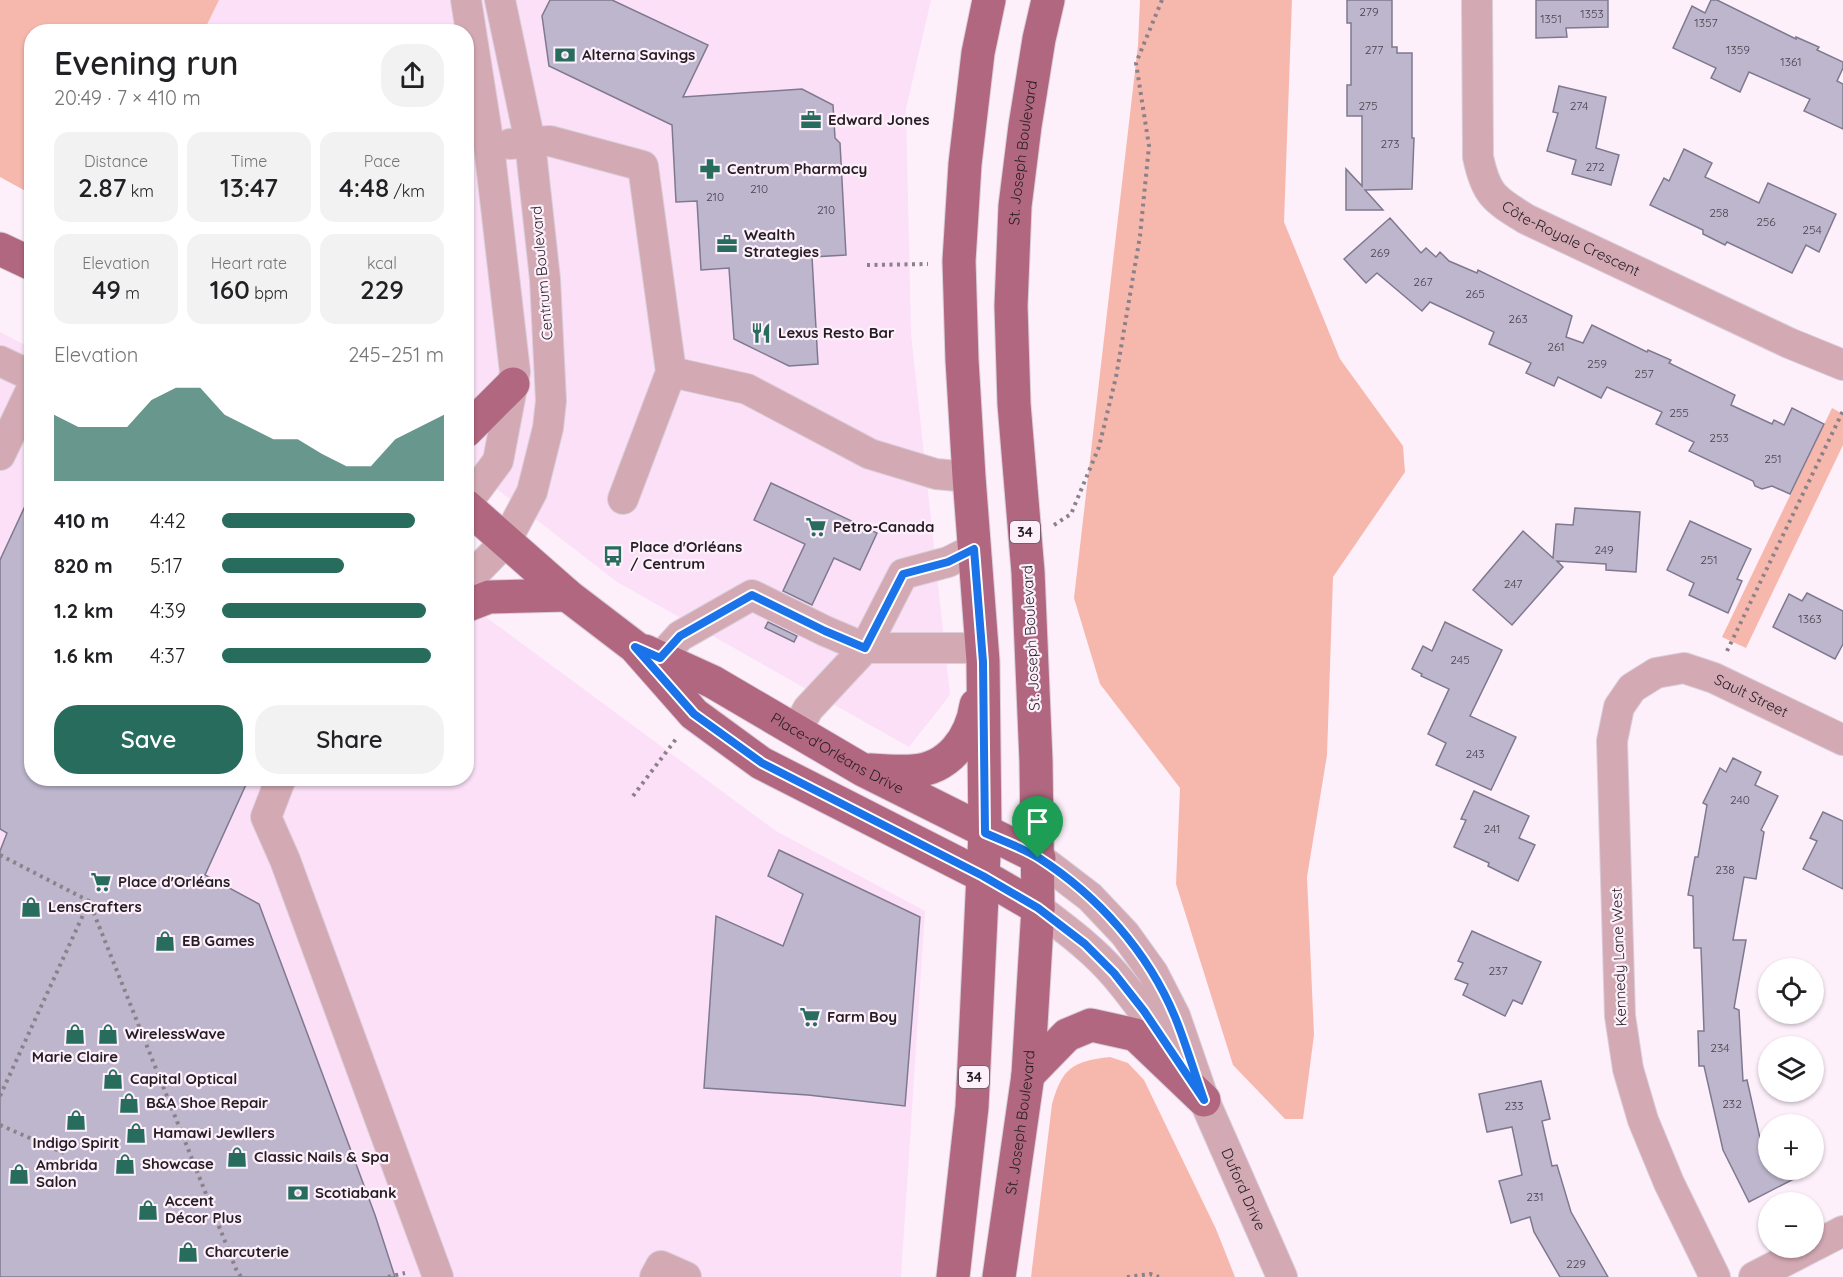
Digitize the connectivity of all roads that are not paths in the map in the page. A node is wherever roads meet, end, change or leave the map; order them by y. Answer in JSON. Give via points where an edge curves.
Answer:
{"nodes":[{"id":1,"x":466,"y":0,"type":"edge"},
{"id":2,"x":500,"y":0,"type":"edge"},
{"id":3,"x":989,"y":0,"type":"edge"},
{"id":4,"x":1047,"y":0,"type":"edge"},
{"id":5,"x":1477,"y":0,"type":"edge"},
{"id":6,"x":470,"y":24,"type":"edge"},
{"id":7,"x":474,"y":51,"type":"edge"},
{"id":8,"x":530,"y":142,"type":"junction"},
{"id":9,"x":489,"y":146,"type":"junction"},
{"id":10,"x":0,"y":249,"type":"edge"},
{"id":11,"x":24,"y":260,"type":"edge"},
{"id":12,"x":1839,"y":355,"type":"edge"},
{"id":13,"x":0,"y":361,"type":"edge"},
{"id":14,"x":24,"y":372,"type":"edge"},
{"id":15,"x":671,"y":372,"type":"junction"},
{"id":16,"x":513,"y":384,"type":"junction"},
{"id":17,"x":24,"y":404,"type":"edge"},
{"id":18,"x":474,"y":422,"type":"edge"},
{"id":19,"x":0,"y":454,"type":"edge"},
{"id":20,"x":969,"y":477,"type":"junction"},
{"id":21,"x":474,"y":494,"type":"edge"},
{"id":22,"x":623,"y":499,"type":"dead end"},
{"id":23,"x":474,"y":512,"type":"edge"},
{"id":24,"x":506,"y":541,"type":"junction"},
{"id":25,"x":974,"y":549,"type":"junction"},
{"id":26,"x":474,"y":574,"type":"edge"},
{"id":27,"x":567,"y":595,"type":"junction"},
{"id":28,"x":474,"y":603,"type":"edge"},
{"id":29,"x":865,"y":648,"type":"junction"},
{"id":30,"x":648,"y":653,"type":"junction"},
{"id":31,"x":983,"y":655,"type":"junction"},
{"id":32,"x":1656,"y":673,"type":"joint"},
{"id":33,"x":796,"y":731,"type":"junction"},
{"id":34,"x":1843,"y":740,"type":"edge"},
{"id":35,"x":863,"y":770,"type":"junction"},
{"id":36,"x":278,"y":786,"type":"edge"},
{"id":37,"x":985,"y":833,"type":"junction"},
{"id":38,"x":1038,"y":858,"type":"junction"},
{"id":39,"x":983,"y":876,"type":"junction"},
{"id":40,"x":1038,"y":908,"type":"junction"},
{"id":41,"x":1028,"y":1075,"type":"junction"},
{"id":42,"x":1204,"y":1100,"type":"junction"},
{"id":43,"x":1843,"y":1231,"type":"edge"},
{"id":44,"x":1824,"y":1241,"type":"edge"},
{"id":45,"x":1791,"y":1258,"type":"edge"},
{"id":46,"x":438,"y":1277,"type":"edge"},
{"id":47,"x":655,"y":1277,"type":"edge"},
{"id":48,"x":687,"y":1277,"type":"edge"},
{"id":49,"x":953,"y":1277,"type":"edge"},
{"id":50,"x":999,"y":1277,"type":"edge"},
{"id":51,"x":1282,"y":1277,"type":"edge"},
{"id":52,"x":1715,"y":1277,"type":"edge"},
{"id":53,"x":1754,"y":1277,"type":"edge"}],
"edges":[{"from":1,"to":6,"type":"street"},
{"from":2,"to":8,"type":"street","name":"Centrum Boulevard"},
{"from":3,"to":20,"type":"main road","number":"34","via":[[978,53],[965,164],[959,261]]},
{"from":4,"to":38,"type":"main road","name":"St. Joseph Boulevard","number":"34","via":[[1015,206],[1011,306],[1014,404],[1029,583]]},
{"from":5,"to":12,"type":"street","name":"Côte-Royale Crescent","via":[[1478,157],[1489,192],[1500,203],[1526,219],[1778,338]]},
{"from":7,"to":9,"type":"street"},
{"from":8,"to":9,"type":"street"},
{"from":8,"to":15,"type":"street","via":[[550,141],[644,166]]},
{"from":8,"to":24,"type":"street","name":"Centrum Boulevard","via":[[545,279],[550,401],[548,428],[532,492]]},
{"from":9,"to":16,"type":"street","via":[[515,372]]},
{"from":10,"to":11,"type":"main road"},
{"from":13,"to":14,"type":"street"},
{"from":15,"to":20,"type":"street","via":[[747,389],[870,454],[936,474]]},
{"from":15,"to":22,"type":"street"},
{"from":16,"to":18,"type":"main road"},
{"from":16,"to":21,"type":"street","via":[[498,462]]},
{"from":17,"to":19,"type":"street"},
{"from":20,"to":25,"type":"main road","number":"34"},
{"from":23,"to":24,"type":"main road","name":"Place-d'Orléans Drive"},
{"from":24,"to":26,"type":"street","name":"Centrum Boulevard"},
{"from":24,"to":27,"type":"main road","name":"Place-d'Orléans Drive"},
{"from":25,"to":29,"type":"street","via":[[948,562],[903,574]]},
{"from":25,"to":31,"type":"main road","number":"34"},
{"from":27,"to":28,"type":"main road","via":[[489,597]]},
{"from":27,"to":30,"type":"main road","name":"Place-d'Orléans Drive"},
{"from":29,"to":30,"type":"street","via":[[752,595]]},
{"from":29,"to":31,"type":"street"},
{"from":29,"to":33,"type":"street","via":[[808,709]]},
{"from":30,"to":33,"type":"main road","name":"Place-d'Orléans Drive","via":[[713,682]]},
{"from":30,"to":39,"type":"main road","name":"Place-d'Orléans Drive","via":[[694,714],[762,763]]},
{"from":31,"to":35,"type":"main road","via":[[974,721],[964,742],[941,763],[915,771]]},
{"from":31,"to":37,"type":"main road","number":"34"},
{"from":32,"to":34,"type":"street","name":"Sault Street","via":[[1684,668],[1714,678]]},
{"from":32,"to":52,"type":"street","name":"Kennedy Lane West","via":[[1632,688],[1619,707],[1612,741],[1620,1016],[1643,1120]]},
{"from":33,"to":35,"type":"main road","name":"Place-d'Orléans Drive"},
{"from":35,"to":37,"type":"main road","name":"Place-d'Orléans Drive"},
{"from":36,"to":46,"type":"street","via":[[266,816]]},
{"from":37,"to":38,"type":"main road","name":"Place-d'Orléans Drive"},
{"from":37,"to":39,"type":"main road","number":"34"},
{"from":38,"to":40,"type":"main road","name":"St. Joseph Boulevard","number":"34"},
{"from":38,"to":42,"type":"street","name":"Duford Drive","via":[[1090,897],[1125,934],[1153,973],[1175,1016]]},
{"from":39,"to":40,"type":"main road","name":"Place-d'Orléans Drive"},
{"from":39,"to":49,"type":"main road","number":"34","via":[[972,1107]]},
{"from":40,"to":41,"type":"main road","name":"St. Joseph Boulevard","number":"34"},
{"from":40,"to":42,"type":"street","name":"Duford Drive","via":[[1085,944],[1114,973]]},
{"from":41,"to":42,"type":"main road","via":[[1067,1035],[1091,1025],[1136,1035]]},
{"from":41,"to":50,"type":"main road","name":"St. Joseph Boulevard","number":"34"},
{"from":42,"to":51,"type":"street","name":"Duford Drive"},
{"from":43,"to":44,"type":"street"},
{"from":45,"to":53,"type":"street"},
{"from":47,"to":48,"type":"street","via":[[661,1266]]}]}
